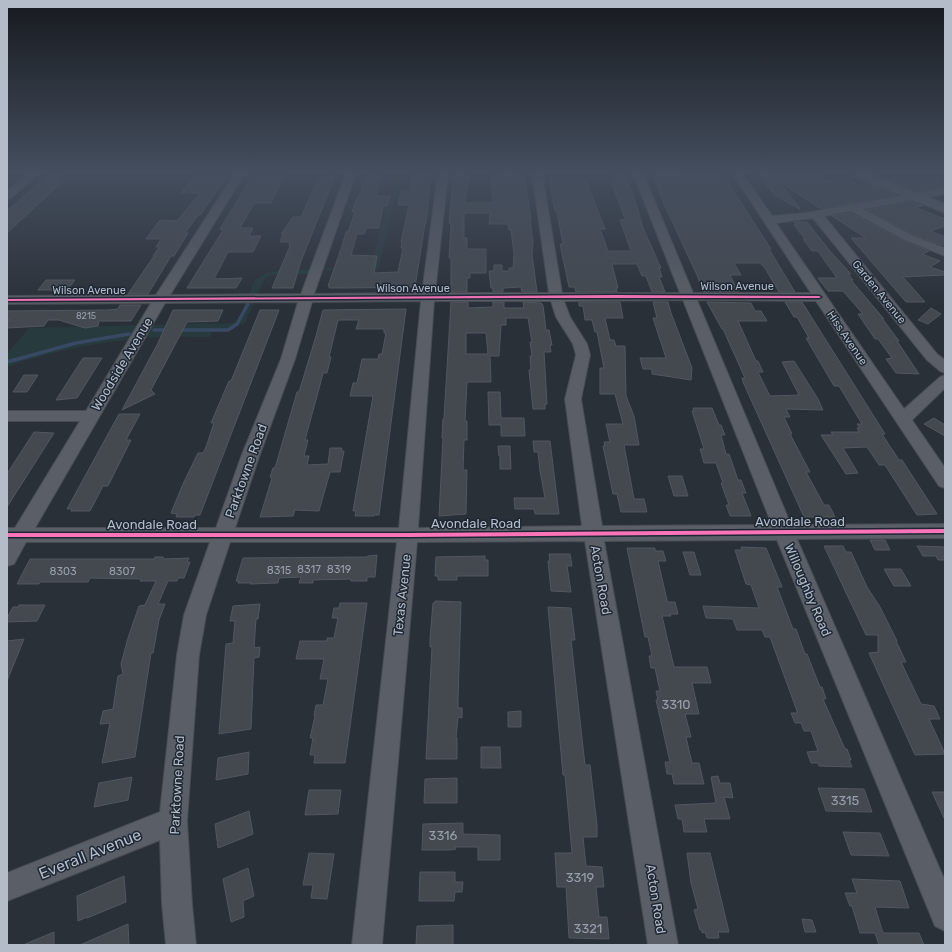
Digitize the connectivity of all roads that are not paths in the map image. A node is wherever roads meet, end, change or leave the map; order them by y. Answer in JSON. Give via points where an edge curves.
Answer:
{"nodes":[{"id":1,"x":212,"y":217,"type":"edge"},
{"id":2,"x":335,"y":217,"type":"edge"},
{"id":3,"x":437,"y":217,"type":"edge"},
{"id":4,"x":544,"y":217,"type":"edge"},
{"id":5,"x":656,"y":217,"type":"edge"},
{"id":6,"x":768,"y":217,"type":"edge"},
{"id":7,"x":790,"y":217,"type":"edge"},
{"id":8,"x":819,"y":217,"type":"edge"},
{"id":9,"x":870,"y":217,"type":"edge"},
{"id":10,"x":770,"y":220,"type":"junction"},
{"id":11,"x":945,"y":252,"type":"edge"},
{"id":12,"x":687,"y":296,"type":"junction"},
{"id":13,"x":556,"y":297,"type":"junction"},
{"id":14,"x":819,"y":297,"type":"junction"},
{"id":15,"x":429,"y":298,"type":"junction"},
{"id":16,"x":306,"y":299,"type":"junction"},
{"id":17,"x":7,"y":300,"type":"edge"},
{"id":18,"x":160,"y":300,"type":"junction"},
{"id":19,"x":945,"y":368,"type":"edge"},
{"id":20,"x":945,"y":380,"type":"edge"},
{"id":21,"x":8,"y":416,"type":"edge"},
{"id":22,"x":91,"y":416,"type":"junction"},
{"id":23,"x":902,"y":420,"type":"junction"},
{"id":24,"x":945,"y":482,"type":"edge"},
{"id":25,"x":945,"y":531,"type":"edge"},
{"id":26,"x":784,"y":532,"type":"junction"},
{"id":27,"x":593,"y":533,"type":"junction"},
{"id":28,"x":14,"y":535,"type":"edge"},
{"id":29,"x":223,"y":535,"type":"junction"},
{"id":30,"x":408,"y":535,"type":"junction"},
{"id":31,"x":7,"y":558,"type":"edge"},
{"id":32,"x":173,"y":821,"type":"junction"},
{"id":33,"x":7,"y":887,"type":"edge"},
{"id":34,"x":945,"y":916,"type":"edge"},
{"id":35,"x":182,"y":945,"type":"edge"},
{"id":36,"x":367,"y":945,"type":"edge"},
{"id":37,"x":663,"y":945,"type":"edge"}],
"edges":[{"from":1,"to":18,"type":"street","name":"Woodside Avenue"},
{"from":2,"to":16,"type":"street","name":"Parktowne Road"},
{"from":3,"to":15,"type":"street","name":"Texas Avenue"},
{"from":4,"to":13,"type":"street","name":"Acton Road"},
{"from":5,"to":12,"type":"street","name":"Willoughby Road"},
{"from":6,"to":10,"type":"street","name":"Hiss Avenue"},
{"from":7,"to":10,"type":"street"},
{"from":8,"to":19,"type":"street","name":"Garden Avenue","via":[[932,357]]},
{"from":9,"to":11,"type":"street","via":[[907,237]]},
{"from":10,"to":14,"type":"street","name":"Hiss Avenue"},
{"from":12,"to":13,"type":"street","name":"Wilson Avenue"},
{"from":12,"to":14,"type":"street","name":"Wilson Avenue"},
{"from":12,"to":26,"type":"street","name":"Willoughby Road"},
{"from":13,"to":15,"type":"street","name":"Wilson Avenue"},
{"from":13,"to":27,"type":"street","name":"Acton Road","via":[[563,317],[580,344],[583,355],[573,399]]},
{"from":14,"to":23,"type":"street","name":"Hiss Avenue"},
{"from":15,"to":16,"type":"street","name":"Wilson Avenue"},
{"from":15,"to":30,"type":"street","name":"Texas Avenue"},
{"from":16,"to":18,"type":"street","name":"Wilson Avenue"},
{"from":16,"to":29,"type":"street","name":"Parktowne Road","via":[[288,359]]},
{"from":17,"to":18,"type":"street","name":"Wilson Avenue"},
{"from":18,"to":22,"type":"street","name":"Woodside Avenue"},
{"from":20,"to":23,"type":"street"},
{"from":21,"to":22,"type":"street"},
{"from":22,"to":28,"type":"street","name":"Woodside Avenue"},
{"from":23,"to":24,"type":"street","name":"Hiss Avenue"},
{"from":25,"to":26,"type":"street","name":"Avondale Road"},
{"from":26,"to":27,"type":"street","name":"Avondale Road"},
{"from":26,"to":34,"type":"street","name":"Willoughby Road"},
{"from":27,"to":30,"type":"street","name":"Avondale Road"},
{"from":27,"to":37,"type":"street","name":"Acton Road"},
{"from":28,"to":29,"type":"street","name":"Avondale Road"},
{"from":28,"to":31,"type":"street","name":"Woodside Avenue"},
{"from":29,"to":30,"type":"street","name":"Avondale Road"},
{"from":29,"to":32,"type":"street","name":"Parktowne Road","via":[[199,600],[192,629]]},
{"from":30,"to":36,"type":"street","name":"Texas Avenue"},
{"from":32,"to":33,"type":"street","name":"Everall Avenue"},
{"from":32,"to":35,"type":"street","name":"Parktowne Road","via":[[177,904]]}]}
